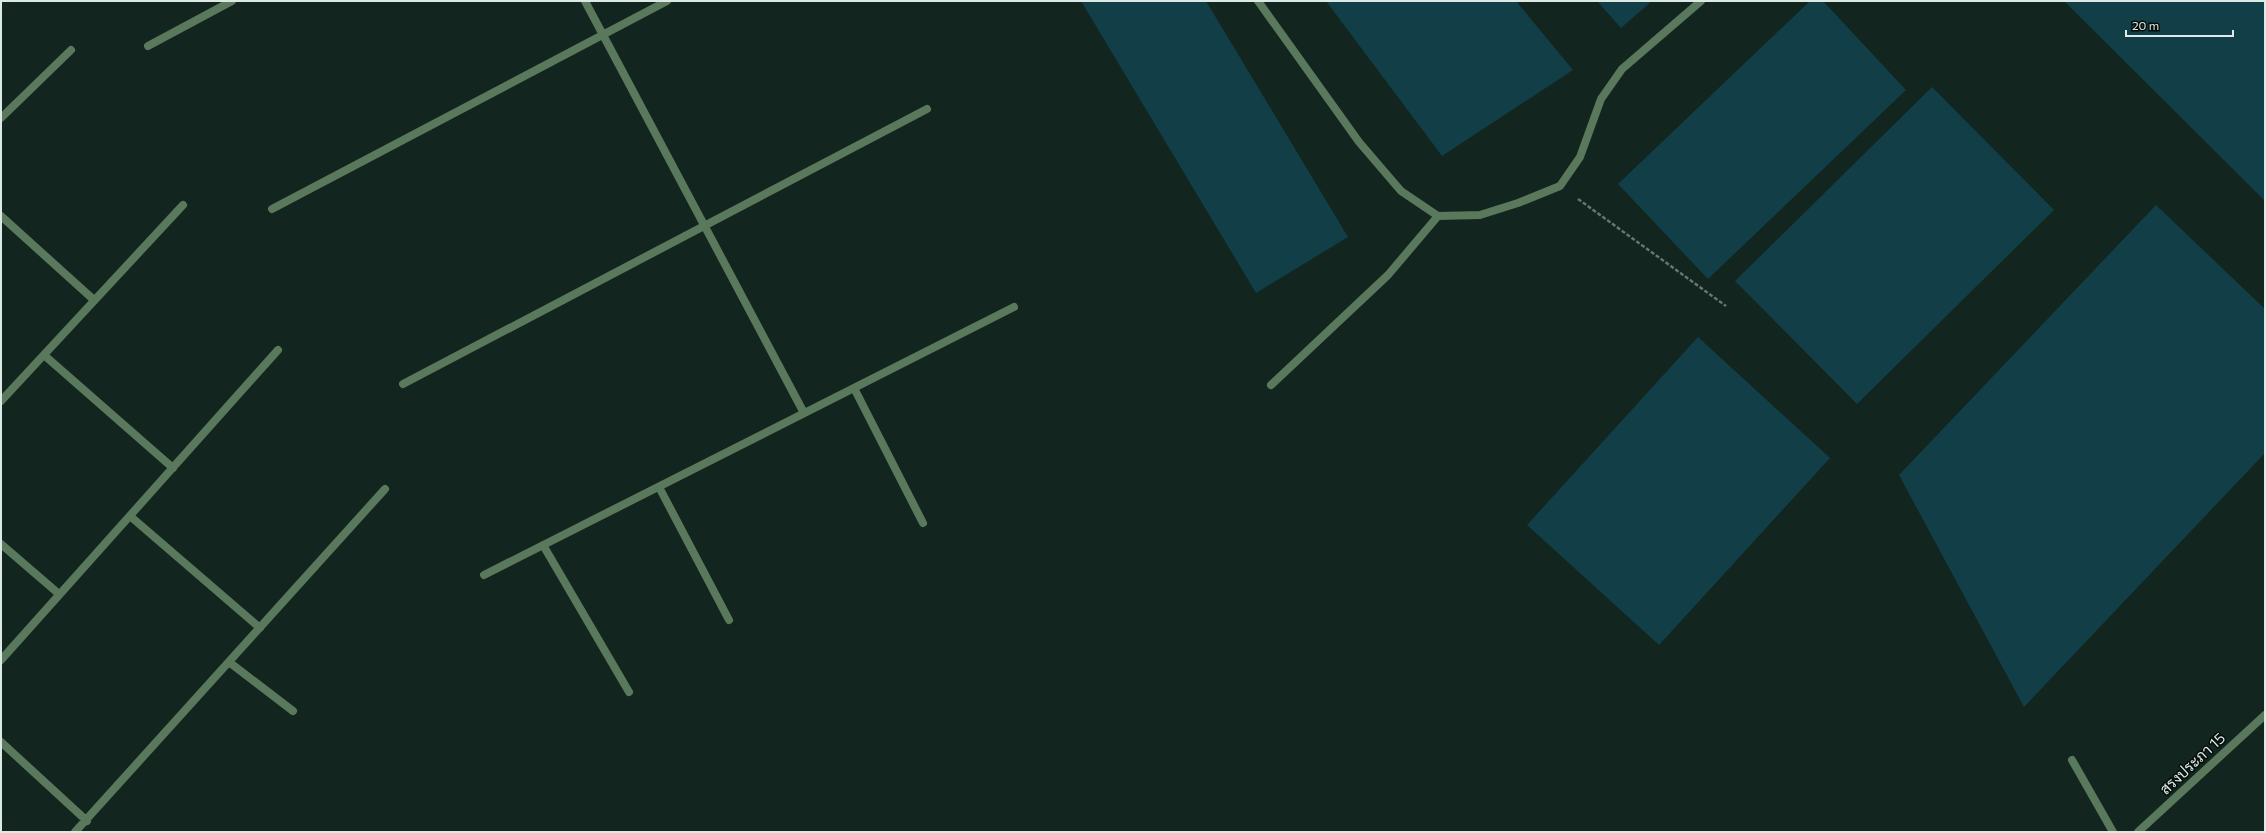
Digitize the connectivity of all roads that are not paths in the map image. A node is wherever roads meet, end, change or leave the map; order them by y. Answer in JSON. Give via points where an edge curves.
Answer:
{"nodes":[{"id":1,"x":232,"y":1,"type":"edge"},
{"id":2,"x":584,"y":1,"type":"edge"},
{"id":3,"x":667,"y":1,"type":"edge"},
{"id":4,"x":1258,"y":1,"type":"edge"},
{"id":5,"x":1701,"y":1,"type":"edge"},
{"id":6,"x":604,"y":35,"type":"junction"},
{"id":7,"x":148,"y":46,"type":"dead end"},
{"id":8,"x":71,"y":50,"type":"dead end"},
{"id":9,"x":926,"y":109,"type":"dead end"},
{"id":10,"x":1,"y":118,"type":"edge"},
{"id":11,"x":183,"y":205,"type":"dead end"},
{"id":12,"x":272,"y":209,"type":"dead end"},
{"id":13,"x":1,"y":216,"type":"edge"},
{"id":14,"x":1438,"y":216,"type":"junction"},
{"id":15,"x":705,"y":226,"type":"junction"},
{"id":16,"x":94,"y":300,"type":"junction"},
{"id":17,"x":1014,"y":307,"type":"dead end"},
{"id":18,"x":278,"y":350,"type":"dead end"},
{"id":19,"x":44,"y":355,"type":"junction"},
{"id":20,"x":402,"y":384,"type":"dead end"},
{"id":21,"x":1271,"y":385,"type":"dead end"},
{"id":22,"x":854,"y":388,"type":"junction"},
{"id":23,"x":1,"y":401,"type":"edge"},
{"id":24,"x":804,"y":413,"type":"junction"},
{"id":25,"x":173,"y":468,"type":"junction"},
{"id":26,"x":659,"y":486,"type":"junction"},
{"id":27,"x":385,"y":489,"type":"dead end"},
{"id":28,"x":130,"y":516,"type":"junction"},
{"id":29,"x":923,"y":523,"type":"dead end"},
{"id":30,"x":1,"y":544,"type":"edge"},
{"id":31,"x":543,"y":545,"type":"junction"},
{"id":32,"x":484,"y":575,"type":"dead end"},
{"id":33,"x":59,"y":594,"type":"junction"},
{"id":34,"x":730,"y":620,"type":"dead end"},
{"id":35,"x":260,"y":628,"type":"junction"},
{"id":36,"x":1,"y":660,"type":"edge"},
{"id":37,"x":229,"y":662,"type":"junction"},
{"id":38,"x":629,"y":692,"type":"dead end"},
{"id":39,"x":293,"y":711,"type":"dead end"},
{"id":40,"x":2265,"y":715,"type":"edge"},
{"id":41,"x":1,"y":742,"type":"edge"},
{"id":42,"x":2072,"y":760,"type":"dead end"},
{"id":43,"x":87,"y":821,"type":"junction"},
{"id":44,"x":75,"y":832,"type":"edge"},
{"id":45,"x":2113,"y":832,"type":"edge"},
{"id":46,"x":2138,"y":832,"type":"edge"}],
"edges":[{"from":1,"to":7,"type":"street"},
{"from":2,"to":6,"type":"street"},
{"from":3,"to":6,"type":"street"},
{"from":4,"to":14,"type":"street","via":[[1359,142],[1401,191]]},
{"from":5,"to":14,"type":"street","via":[[1622,70],[1601,99],[1580,157],[1560,186],[1480,215]]},
{"from":6,"to":12,"type":"street"},
{"from":6,"to":15,"type":"street"},
{"from":8,"to":10,"type":"street"},
{"from":9,"to":15,"type":"street"},
{"from":11,"to":16,"type":"street"},
{"from":13,"to":16,"type":"street"},
{"from":14,"to":21,"type":"street","via":[[1388,275]]},
{"from":15,"to":20,"type":"street"},
{"from":15,"to":24,"type":"street"},
{"from":16,"to":19,"type":"street"},
{"from":17,"to":22,"type":"street"},
{"from":18,"to":25,"type":"street"},
{"from":19,"to":23,"type":"street"},
{"from":19,"to":25,"type":"street"},
{"from":22,"to":24,"type":"street"},
{"from":22,"to":29,"type":"street"},
{"from":24,"to":26,"type":"street"},
{"from":25,"to":28,"type":"street"},
{"from":26,"to":31,"type":"street"},
{"from":26,"to":34,"type":"street"},
{"from":27,"to":35,"type":"street"},
{"from":28,"to":33,"type":"street"},
{"from":28,"to":35,"type":"street"},
{"from":30,"to":33,"type":"street"},
{"from":31,"to":32,"type":"street"},
{"from":31,"to":38,"type":"street"},
{"from":33,"to":36,"type":"street"},
{"from":35,"to":37,"type":"street"},
{"from":37,"to":39,"type":"street"},
{"from":37,"to":43,"type":"street"},
{"from":40,"to":46,"type":"street","name":"สรงประภา 15"},
{"from":41,"to":43,"type":"street"},
{"from":42,"to":45,"type":"street"},
{"from":43,"to":44,"type":"street"}]}
